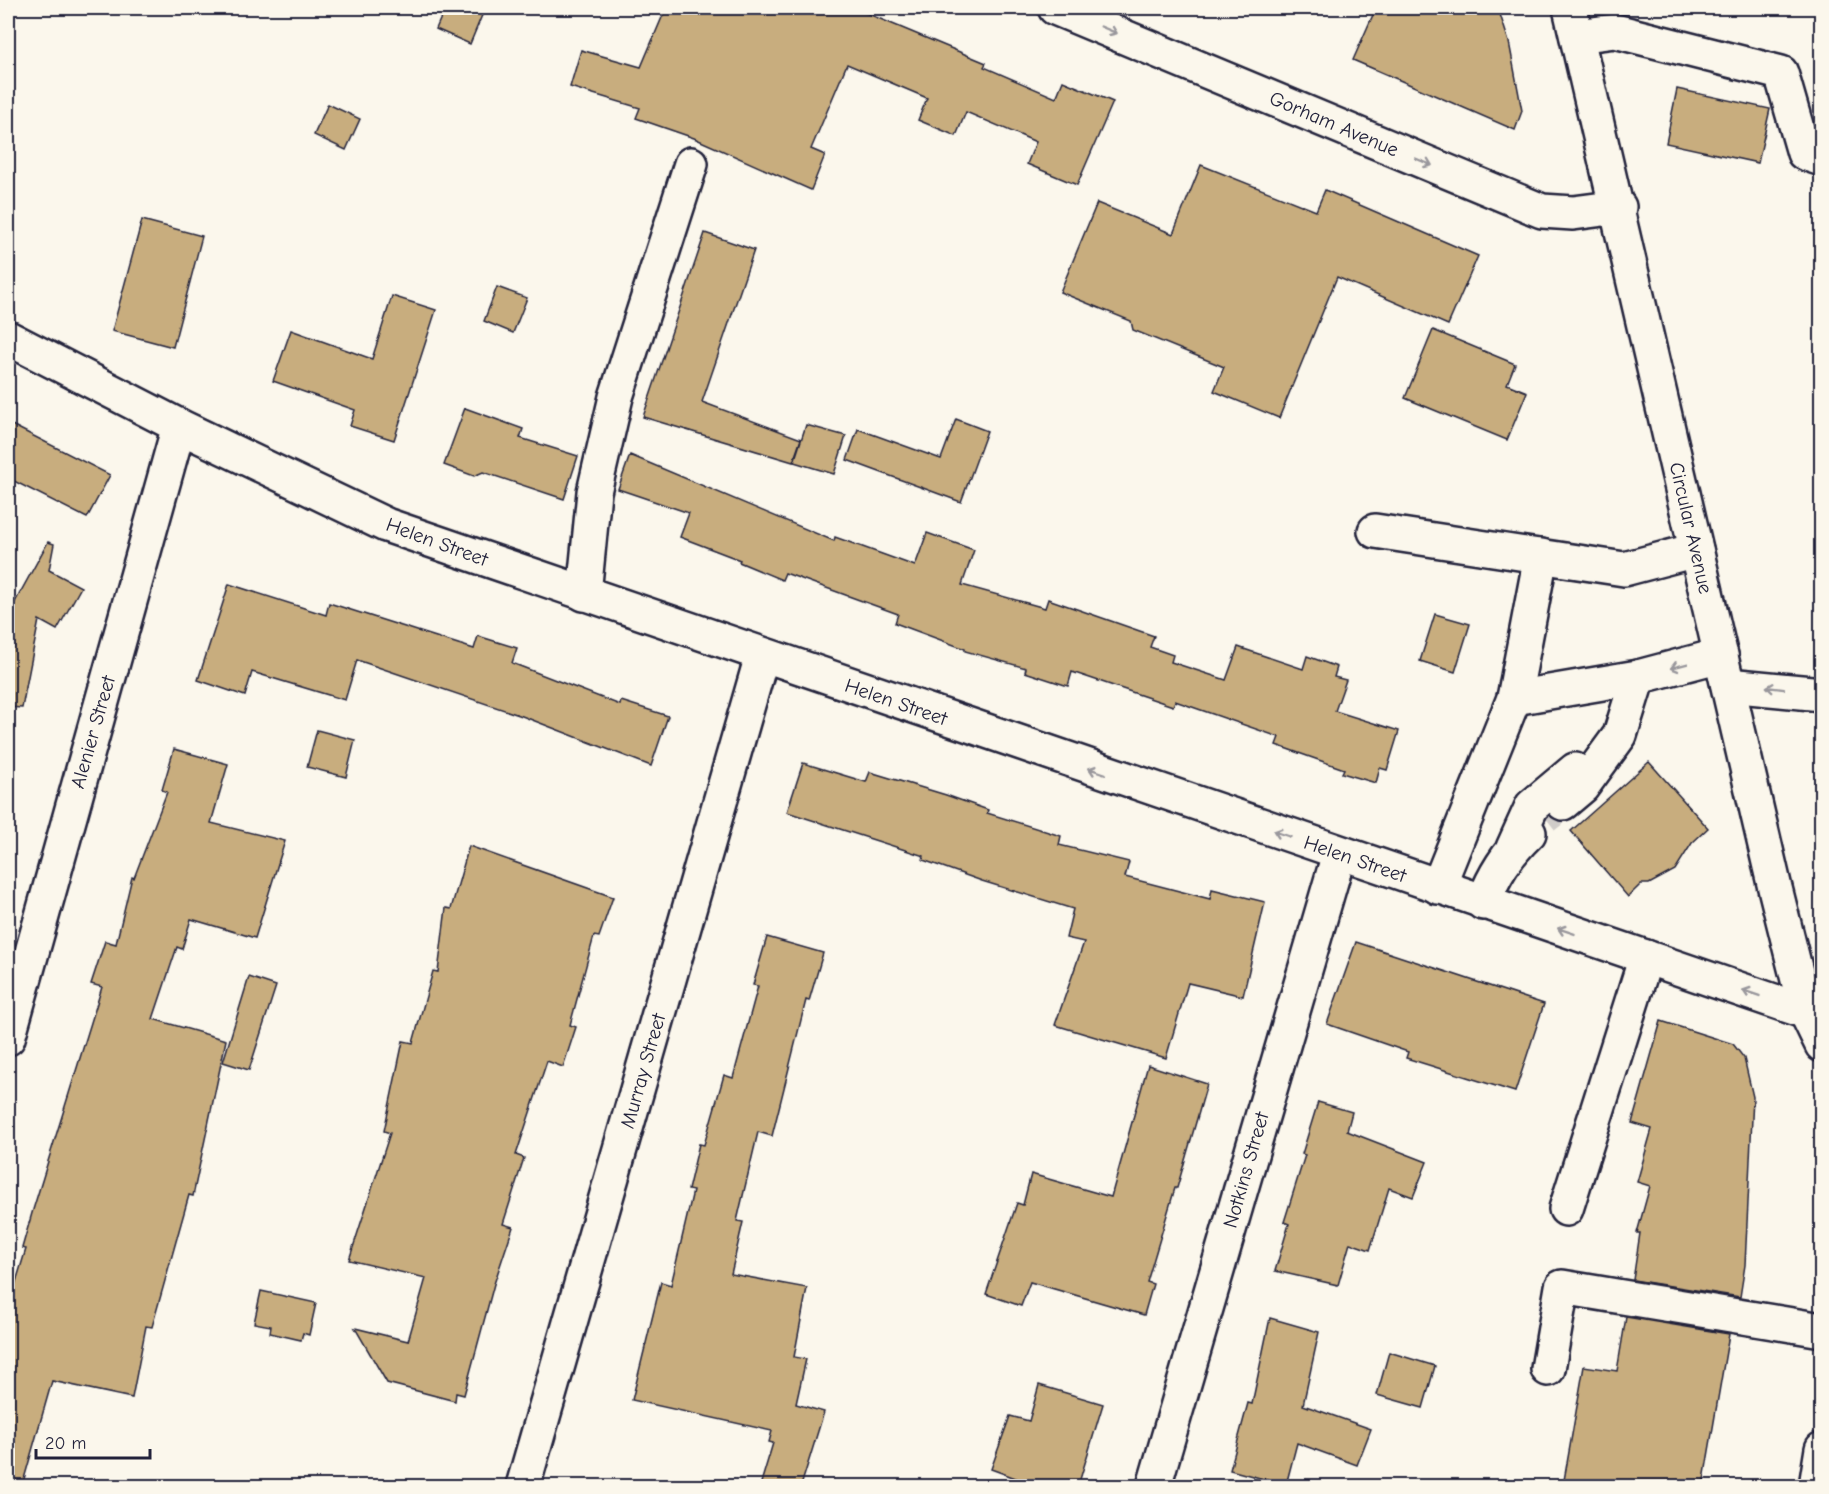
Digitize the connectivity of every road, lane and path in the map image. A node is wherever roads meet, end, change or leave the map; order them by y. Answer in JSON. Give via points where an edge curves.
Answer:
{"nodes":[{"id":1,"x":1054,"y":8,"type":"edge"},
{"id":2,"x":1574,"y":22,"type":"edge"},
{"id":3,"x":1821,"y":159,"type":"edge"},
{"id":4,"x":691,"y":164,"type":"dead end"},
{"id":5,"x":1618,"y":207,"type":"junction"},
{"id":6,"x":8,"y":338,"type":"edge"},
{"id":7,"x":179,"y":426,"type":"junction"},
{"id":8,"x":1375,"y":531,"type":"dead end"},
{"id":9,"x":1696,"y":550,"type":"junction"},
{"id":10,"x":1542,"y":556,"type":"junction"},
{"id":11,"x":584,"y":594,"type":"junction"},
{"id":12,"x":762,"y":656,"type":"junction"},
{"id":13,"x":1725,"y":670,"type":"junction"},
{"id":14,"x":1638,"y":677,"type":"junction"},
{"id":15,"x":1821,"y":694,"type":"edge"},
{"id":16,"x":1514,"y":698,"type":"junction"},
{"id":17,"x":1608,"y":752,"type":"junction"},
{"id":18,"x":1513,"y":848,"type":"junction"},
{"id":19,"x":1339,"y":854,"type":"junction"},
{"id":20,"x":1438,"y":887,"type":"junction"},
{"id":21,"x":1483,"y":903,"type":"junction"},
{"id":22,"x":1646,"y":957,"type":"junction"},
{"id":23,"x":1806,"y":1012,"type":"junction"},
{"id":24,"x":8,"y":1038,"type":"edge"},
{"id":25,"x":1821,"y":1045,"type":"edge"},
{"id":26,"x":1566,"y":1209,"type":"dead end"},
{"id":27,"x":1821,"y":1330,"type":"edge"},
{"id":28,"x":1548,"y":1370,"type":"dead end"},
{"id":29,"x":1821,"y":1449,"type":"edge"},
{"id":30,"x":523,"y":1486,"type":"edge"},
{"id":31,"x":1154,"y":1486,"type":"edge"},
{"id":32,"x":1816,"y":1486,"type":"edge"}],
"edges":[{"from":1,"to":5,"type":"street","name":"Gorham Avenue","one_way":true,"via":[[1542,211],[1573,213]]},
{"from":2,"to":3,"type":"street","via":[[1781,73],[1804,153]]},
{"from":2,"to":5,"type":"street","name":"Circular Avenue"},
{"from":4,"to":11,"type":"street","via":[[616,397],[594,492]]},
{"from":5,"to":9,"type":"street","name":"Circular Avenue"},
{"from":6,"to":7,"type":"street","name":"Helen Street"},
{"from":7,"to":11,"type":"street","name":"Helen Street","via":[[386,525]]},
{"from":7,"to":24,"type":"street","name":"Alenier Street"},
{"from":8,"to":10,"type":"street"},
{"from":9,"to":10,"type":"street","via":[[1624,569]]},
{"from":9,"to":13,"type":"street","name":"Circular Avenue"},
{"from":10,"to":16,"type":"street"},
{"from":11,"to":12,"type":"street","name":"Helen Street"},
{"from":19,"to":12,"type":"street","name":"Helen Street","one_way":true},
{"from":12,"to":30,"type":"street","name":"Murray Street"},
{"from":13,"to":14,"type":"street","one_way":true},
{"from":15,"to":13,"type":"street","one_way":true},
{"from":13,"to":23,"type":"street","name":"Circular Avenue"},
{"from":14,"to":16,"type":"street"},
{"from":14,"to":17,"type":"street","via":[[1620,735]]},
{"from":16,"to":20,"type":"street"},
{"from":17,"to":18,"type":"street","via":[[1582,787]]},
{"from":17,"to":18,"type":"street","via":[[1575,770],[1532,806]]},
{"from":18,"to":21,"type":"street","via":[[1495,872]]},
{"from":19,"to":20,"type":"street","name":"Helen Street"},
{"from":19,"to":31,"type":"street","name":"Notkins Street"},
{"from":20,"to":21,"type":"street","name":"Helen Street"},
{"from":22,"to":21,"type":"street","name":"Helen Street","one_way":true},
{"from":23,"to":22,"type":"street","name":"Helen Street","one_way":true},
{"from":22,"to":26,"type":"street"},
{"from":23,"to":25,"type":"street","name":"Circular Avenue"},
{"from":27,"to":28,"type":"street","via":[[1562,1287]]},
{"from":29,"to":32,"type":"street"}]}
